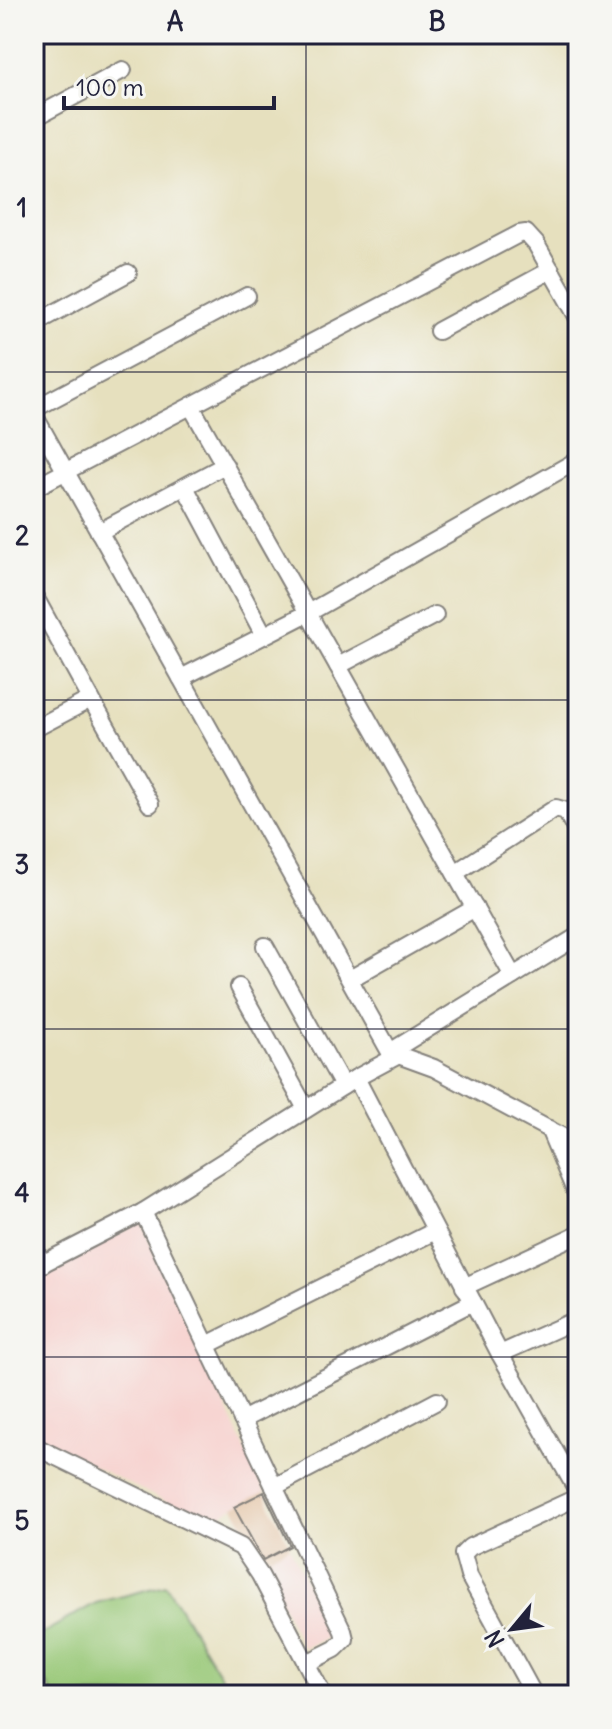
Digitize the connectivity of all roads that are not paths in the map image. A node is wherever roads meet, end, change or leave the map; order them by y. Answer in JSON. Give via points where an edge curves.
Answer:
{"nodes":[{"id":1,"x":123,"y":70,"type":"dead end"},
{"id":2,"x":34,"y":118,"type":"edge"},
{"id":3,"x":551,"y":270,"type":"junction"},
{"id":4,"x":128,"y":273,"type":"dead end"},
{"id":5,"x":247,"y":296,"type":"dead end"},
{"id":6,"x":578,"y":318,"type":"edge"},
{"id":7,"x":34,"y":324,"type":"edge"},
{"id":8,"x":438,"y":331,"type":"dead end"},
{"id":9,"x":191,"y":406,"type":"junction"},
{"id":10,"x":34,"y":409,"type":"edge"},
{"id":11,"x":34,"y":415,"type":"edge"},
{"id":12,"x":578,"y":460,"type":"edge"},
{"id":13,"x":225,"y":465,"type":"junction"},
{"id":14,"x":66,"y":472,"type":"junction"},
{"id":15,"x":185,"y":487,"type":"junction"},
{"id":16,"x":34,"y":488,"type":"edge"},
{"id":17,"x":99,"y":532,"type":"junction"},
{"id":18,"x":35,"y":597,"type":"edge"},
{"id":19,"x":308,"y":613,"type":"junction"},
{"id":20,"x":435,"y":615,"type":"dead end"},
{"id":21,"x":264,"y":635,"type":"junction"},
{"id":22,"x":338,"y":666,"type":"junction"},
{"id":23,"x":181,"y":678,"type":"junction"},
{"id":24,"x":91,"y":699,"type":"junction"},
{"id":25,"x":34,"y":729,"type":"edge"},
{"id":26,"x":150,"y":804,"type":"dead end"},
{"id":27,"x":572,"y":807,"type":"edge"},
{"id":28,"x":577,"y":831,"type":"edge"},
{"id":29,"x":455,"y":873,"type":"junction"},
{"id":30,"x":475,"y":908,"type":"junction"},
{"id":31,"x":578,"y":936,"type":"edge"},
{"id":32,"x":265,"y":946,"type":"dead end"},
{"id":33,"x":513,"y":976,"type":"junction"},
{"id":34,"x":350,"y":979,"type":"junction"},
{"id":35,"x":239,"y":987,"type":"dead end"},
{"id":36,"x":394,"y":1054,"type":"junction"},
{"id":37,"x":350,"y":1082,"type":"junction"},
{"id":38,"x":306,"y":1109,"type":"junction"},
{"id":39,"x":549,"y":1129,"type":"junction"},
{"id":40,"x":578,"y":1145,"type":"edge"},
{"id":41,"x":578,"y":1198,"type":"edge"},
{"id":42,"x":143,"y":1212,"type":"junction"},
{"id":43,"x":435,"y":1231,"type":"junction"},
{"id":44,"x":578,"y":1234,"type":"edge"},
{"id":45,"x":34,"y":1248,"type":"edge"},
{"id":46,"x":38,"y":1266,"type":"edge"},
{"id":47,"x":464,"y":1287,"type":"junction"},
{"id":48,"x":473,"y":1302,"type":"junction"},
{"id":49,"x":578,"y":1319,"type":"edge"},
{"id":50,"x":207,"y":1345,"type":"junction"},
{"id":51,"x":500,"y":1354,"type":"junction"},
{"id":52,"x":437,"y":1401,"type":"dead end"},
{"id":53,"x":242,"y":1420,"type":"junction"},
{"id":54,"x":34,"y":1446,"type":"edge"},
{"id":55,"x":274,"y":1487,"type":"junction"},
{"id":56,"x":578,"y":1494,"type":"edge"},
{"id":57,"x":307,"y":1663,"type":"junction"},
{"id":58,"x":323,"y":1695,"type":"edge"},
{"id":59,"x":534,"y":1695,"type":"edge"}],
"edges":[{"from":1,"to":2,"type":"street"},
{"from":3,"to":6,"type":"street"},
{"from":3,"to":8,"type":"street"},
{"from":3,"to":9,"type":"street","via":[[529,236],[519,234]]},
{"from":4,"to":7,"type":"street"},
{"from":5,"to":10,"type":"street"},
{"from":9,"to":13,"type":"street"},
{"from":9,"to":14,"type":"street"},
{"from":11,"to":14,"type":"street"},
{"from":12,"to":19,"type":"street"},
{"from":13,"to":15,"type":"street"},
{"from":13,"to":19,"type":"street"},
{"from":14,"to":16,"type":"street"},
{"from":14,"to":17,"type":"street"},
{"from":15,"to":17,"type":"street"},
{"from":15,"to":21,"type":"street"},
{"from":17,"to":23,"type":"street"},
{"from":18,"to":24,"type":"street"},
{"from":19,"to":21,"type":"street"},
{"from":19,"to":22,"type":"street"},
{"from":20,"to":22,"type":"street"},
{"from":21,"to":23,"type":"street"},
{"from":22,"to":29,"type":"street"},
{"from":23,"to":34,"type":"street"},
{"from":24,"to":25,"type":"street"},
{"from":24,"to":26,"type":"street"},
{"from":27,"to":28,"type":"street"},
{"from":27,"to":29,"type":"street","via":[[548,812]]},
{"from":29,"to":30,"type":"street"},
{"from":30,"to":33,"type":"street"},
{"from":30,"to":34,"type":"street"},
{"from":31,"to":33,"type":"street"},
{"from":32,"to":37,"type":"street"},
{"from":33,"to":36,"type":"street"},
{"from":34,"to":36,"type":"street"},
{"from":35,"to":38,"type":"street"},
{"from":36,"to":37,"type":"street"},
{"from":36,"to":39,"type":"street","via":[[416,1060]]},
{"from":37,"to":38,"type":"street"},
{"from":37,"to":43,"type":"street"},
{"from":38,"to":42,"type":"street"},
{"from":39,"to":40,"type":"street"},
{"from":39,"to":41,"type":"street"},
{"from":42,"to":46,"type":"street"},
{"from":42,"to":50,"type":"street"},
{"from":43,"to":47,"type":"street"},
{"from":43,"to":50,"type":"street"},
{"from":44,"to":47,"type":"street"},
{"from":45,"to":46,"type":"street"},
{"from":47,"to":48,"type":"street"},
{"from":48,"to":51,"type":"street"},
{"from":48,"to":53,"type":"street"},
{"from":49,"to":51,"type":"street"},
{"from":50,"to":53,"type":"street"},
{"from":51,"to":56,"type":"street"},
{"from":52,"to":55,"type":"street"},
{"from":53,"to":55,"type":"street"},
{"from":54,"to":57,"type":"street","via":[[241,1547]]},
{"from":55,"to":57,"type":"street","via":[[345,1639]]},
{"from":56,"to":59,"type":"street","via":[[463,1554],[469,1576]]},
{"from":57,"to":58,"type":"street"}]}
